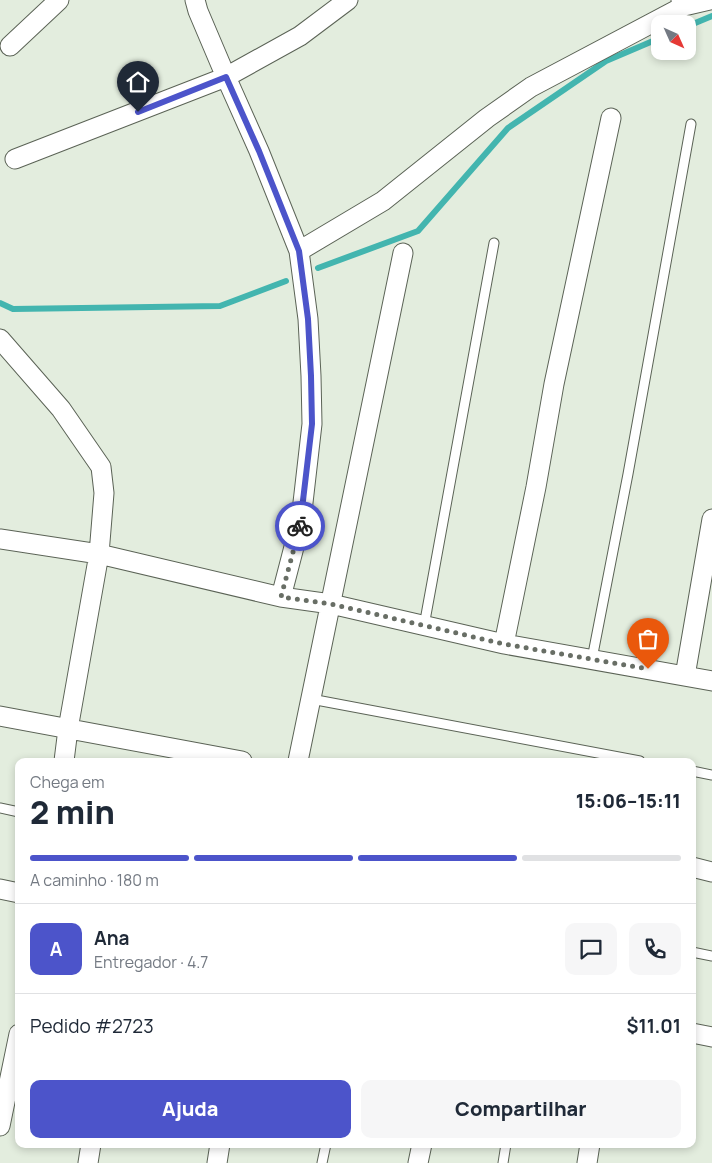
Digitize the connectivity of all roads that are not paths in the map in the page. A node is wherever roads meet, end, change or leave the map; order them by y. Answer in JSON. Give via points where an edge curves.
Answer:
{"nodes":[{"id":1,"x":59,"y":0,"type":"edge"},
{"id":2,"x":195,"y":0,"type":"edge"},
{"id":3,"x":348,"y":0,"type":"edge"},
{"id":4,"x":710,"y":0,"type":"edge"},
{"id":5,"x":683,"y":3,"type":"edge"},
{"id":6,"x":10,"y":46,"type":"dead end"},
{"id":7,"x":226,"y":77,"type":"junction"},
{"id":8,"x":611,"y":118,"type":"dead end"},
{"id":9,"x":691,"y":124,"type":"dead end"},
{"id":10,"x":15,"y":159,"type":"dead end"},
{"id":11,"x":494,"y":244,"type":"dead end"},
{"id":12,"x":299,"y":251,"type":"junction"},
{"id":13,"x":403,"y":253,"type":"dead end"},
{"id":14,"x":0,"y":339,"type":"edge"},
{"id":15,"x":712,"y":519,"type":"edge"},
{"id":16,"x":0,"y":539,"type":"edge"},
{"id":17,"x":99,"y":554,"type":"junction"},
{"id":18,"x":281,"y":597,"type":"junction"},
{"id":19,"x":331,"y":604,"type":"junction"},
{"id":20,"x":424,"y":626,"type":"junction"},
{"id":21,"x":504,"y":644,"type":"junction"},
{"id":22,"x":592,"y":659,"type":"junction"},
{"id":23,"x":685,"y":676,"type":"junction"},
{"id":24,"x":712,"y":681,"type":"edge"},
{"id":25,"x":311,"y":699,"type":"junction"},
{"id":26,"x":0,"y":716,"type":"edge"},
{"id":27,"x":68,"y":729,"type":"junction"},
{"id":28,"x":64,"y":758,"type":"edge"},
{"id":29,"x":226,"y":758,"type":"edge"},
{"id":30,"x":299,"y":758,"type":"edge"},
{"id":31,"x":624,"y":758,"type":"edge"},
{"id":32,"x":696,"y":772,"type":"edge"},
{"id":33,"x":712,"y":775,"type":"edge"},
{"id":34,"x":0,"y":808,"type":"edge"},
{"id":35,"x":15,"y":811,"type":"edge"},
{"id":36,"x":696,"y":868,"type":"edge"},
{"id":37,"x":712,"y":872,"type":"edge"},
{"id":38,"x":0,"y":889,"type":"edge"},
{"id":39,"x":15,"y":892,"type":"edge"},
{"id":40,"x":696,"y":953,"type":"edge"},
{"id":41,"x":712,"y":956,"type":"edge"},
{"id":42,"x":696,"y":1034,"type":"edge"},
{"id":43,"x":712,"y":1037,"type":"edge"},
{"id":44,"x":15,"y":1053,"type":"edge"},
{"id":45,"x":0,"y":1126,"type":"edge"},
{"id":46,"x":90,"y":1148,"type":"edge"},
{"id":47,"x":219,"y":1148,"type":"edge"},
{"id":48,"x":325,"y":1148,"type":"edge"},
{"id":49,"x":421,"y":1148,"type":"edge"},
{"id":50,"x":505,"y":1148,"type":"edge"},
{"id":51,"x":589,"y":1148,"type":"edge"},
{"id":52,"x":88,"y":1163,"type":"edge"},
{"id":53,"x":217,"y":1163,"type":"edge"},
{"id":54,"x":322,"y":1163,"type":"edge"},
{"id":55,"x":418,"y":1163,"type":"edge"},
{"id":56,"x":503,"y":1163,"type":"edge"},
{"id":57,"x":587,"y":1163,"type":"edge"}],
"edges":[{"from":1,"to":6,"type":"street"},
{"from":2,"to":7,"type":"street"},
{"from":3,"to":7,"type":"street","via":[[300,36]]},
{"from":4,"to":5,"type":"street"},
{"from":5,"to":12,"type":"street","via":[[532,87],[487,118],[383,201]]},
{"from":7,"to":10,"type":"street"},
{"from":7,"to":12,"type":"street"},
{"from":8,"to":21,"type":"street","via":[[554,384]]},
{"from":9,"to":22,"type":"lane"},
{"from":11,"to":20,"type":"lane"},
{"from":12,"to":18,"type":"street","via":[[308,319],[312,424],[301,520]]},
{"from":13,"to":19,"type":"street"},
{"from":14,"to":17,"type":"street","via":[[61,409],[101,467],[104,493]]},
{"from":15,"to":23,"type":"street"},
{"from":16,"to":17,"type":"street"},
{"from":17,"to":18,"type":"street"},
{"from":17,"to":27,"type":"street"},
{"from":18,"to":19,"type":"street"},
{"from":19,"to":20,"type":"street"},
{"from":19,"to":25,"type":"street"},
{"from":20,"to":21,"type":"street"},
{"from":21,"to":22,"type":"street"},
{"from":22,"to":23,"type":"street"},
{"from":23,"to":24,"type":"street"},
{"from":25,"to":30,"type":"street"},
{"from":25,"to":31,"type":"lane"},
{"from":26,"to":27,"type":"street"},
{"from":27,"to":28,"type":"street"},
{"from":27,"to":29,"type":"street"},
{"from":32,"to":33,"type":"lane"},
{"from":34,"to":35,"type":"lane"},
{"from":36,"to":37,"type":"street"},
{"from":38,"to":39,"type":"street"},
{"from":40,"to":41,"type":"lane"},
{"from":42,"to":43,"type":"street"},
{"from":44,"to":45,"type":"street"},
{"from":46,"to":52,"type":"street"},
{"from":47,"to":53,"type":"street"},
{"from":48,"to":54,"type":"lane"},
{"from":49,"to":55,"type":"street"},
{"from":50,"to":56,"type":"lane"},
{"from":51,"to":57,"type":"street"}]}
